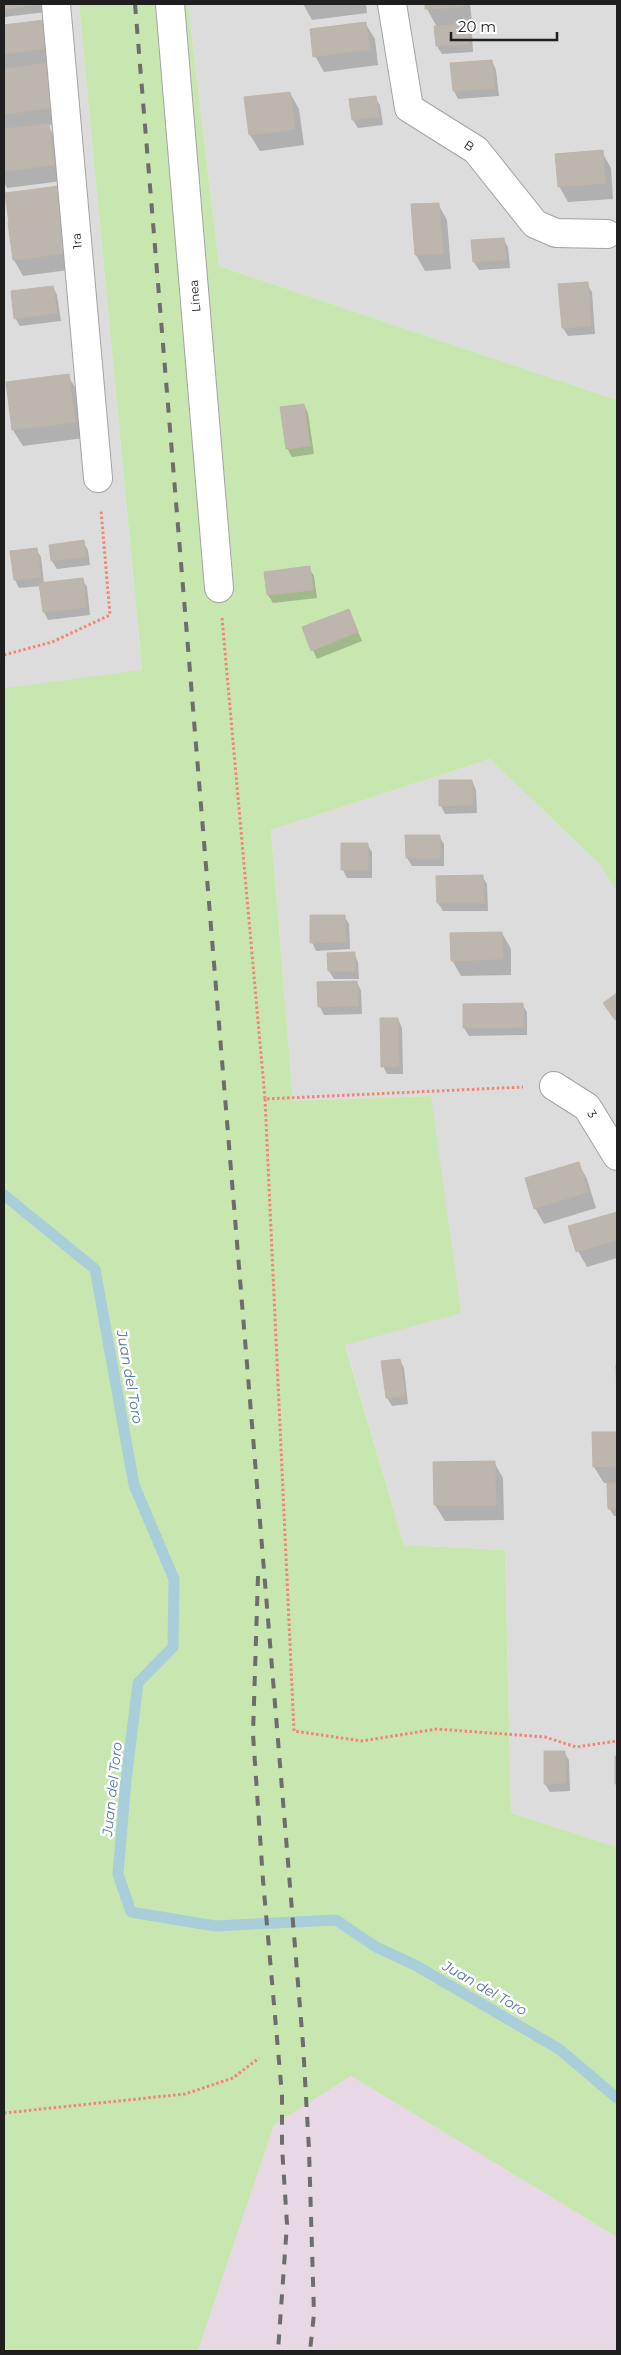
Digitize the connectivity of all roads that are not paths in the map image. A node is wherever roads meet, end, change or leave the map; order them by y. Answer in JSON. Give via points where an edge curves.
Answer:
{"nodes":[{"id":1,"x":56,"y":4,"type":"edge"},
{"id":2,"x":170,"y":4,"type":"edge"},
{"id":3,"x":392,"y":4,"type":"edge"},
{"id":4,"x":608,"y":234,"type":"dead end"},
{"id":5,"x":98,"y":478,"type":"road end"},
{"id":6,"x":220,"y":588,"type":"road end"},
{"id":7,"x":554,"y":1086,"type":"road end"},
{"id":8,"x":617,"y":1156,"type":"edge"}],
"edges":[{"from":1,"to":5,"type":"street","name":"1ra"},
{"from":2,"to":6,"type":"street","name":"Línea"},
{"from":3,"to":4,"type":"street","name":"B","via":[[409,108],[476,150],[535,224],[556,233]]},
{"from":7,"to":8,"type":"street","name":"3","via":[[588,1107]]}]}
